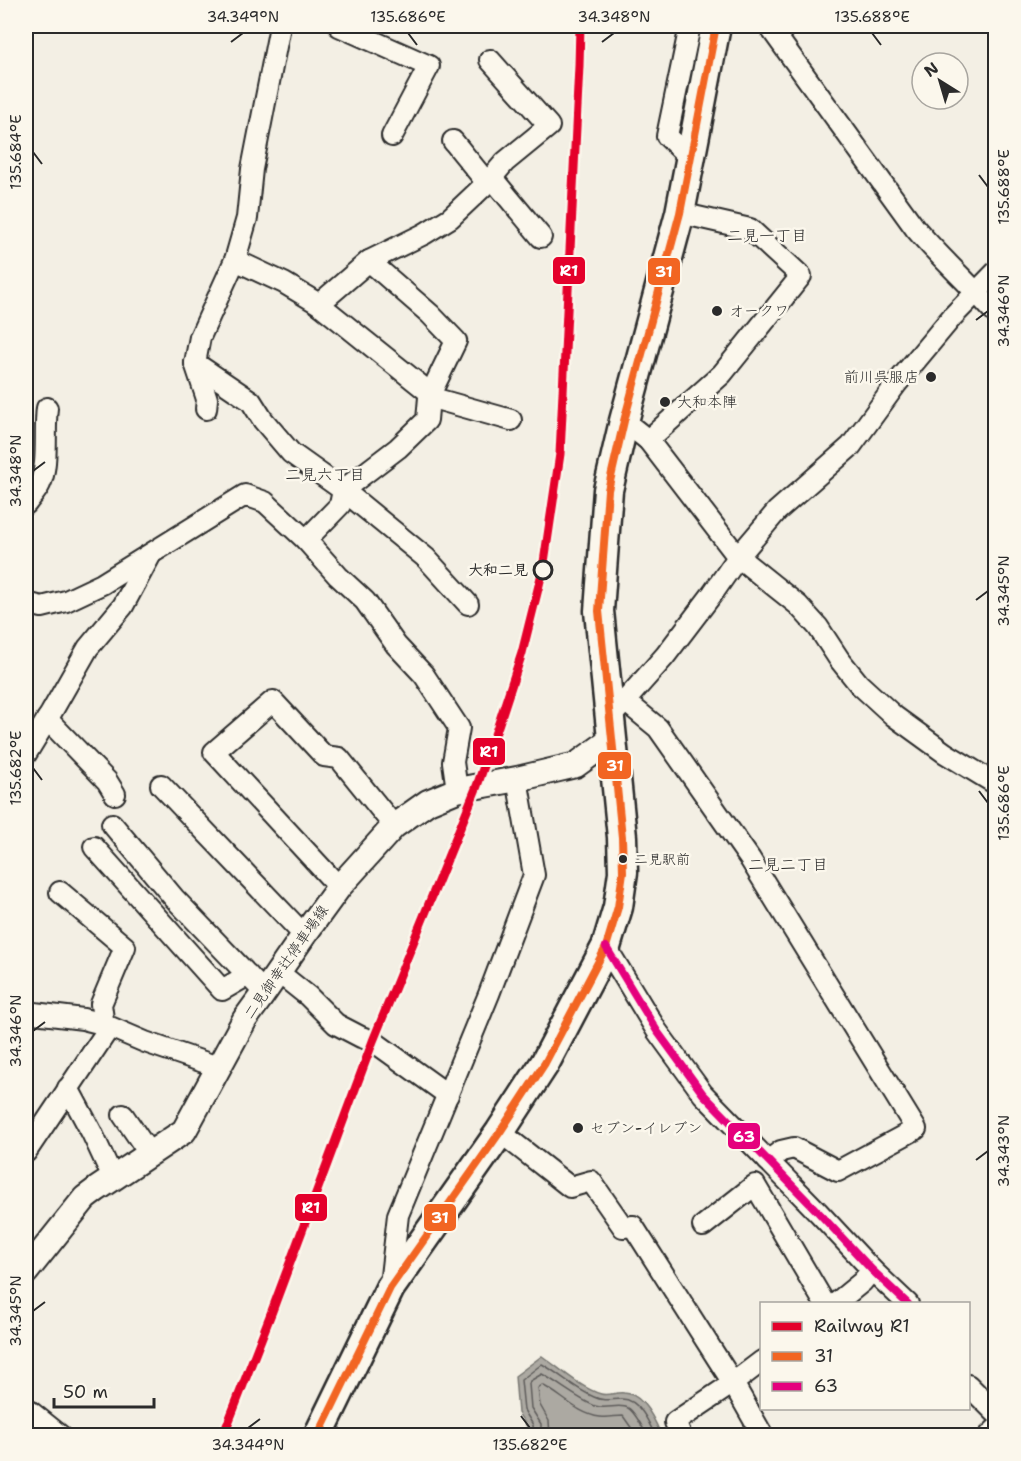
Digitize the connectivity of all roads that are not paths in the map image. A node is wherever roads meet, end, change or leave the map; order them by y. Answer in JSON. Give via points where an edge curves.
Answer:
{"nodes":[{"id":1,"x":280,"y":26,"type":"edge"},
{"id":2,"x":339,"y":26,"type":"edge"},
{"id":3,"x":690,"y":26,"type":"edge"},
{"id":4,"x":717,"y":26,"type":"edge"},
{"id":5,"x":769,"y":26,"type":"edge"},
{"id":6,"x":490,"y":60,"type":"dead end"},
{"id":7,"x":392,"y":136,"type":"dead end"},
{"id":8,"x":453,"y":141,"type":"dead end"},
{"id":9,"x":690,"y":158,"type":"junction"},
{"id":10,"x":489,"y":180,"type":"junction"},
{"id":11,"x":680,"y":213,"type":"junction"},
{"id":12,"x":541,"y":237,"type":"dead end"},
{"id":13,"x":235,"y":260,"type":"junction"},
{"id":14,"x":369,"y":261,"type":"junction"},
{"id":15,"x":996,"y":272,"type":"edge"},
{"id":16,"x":977,"y":292,"type":"junction"},
{"id":17,"x":319,"y":304,"type":"junction"},
{"id":18,"x":996,"y":314,"type":"edge"},
{"id":19,"x":195,"y":363,"type":"junction"},
{"id":20,"x":430,"y":395,"type":"junction"},
{"id":21,"x":47,"y":408,"type":"dead end"},
{"id":22,"x":206,"y":410,"type":"dead end"},
{"id":23,"x":511,"y":420,"type":"dead end"},
{"id":24,"x":624,"y":421,"type":"junction"},
{"id":25,"x":648,"y":440,"type":"junction"},
{"id":26,"x":343,"y":490,"type":"junction"},
{"id":27,"x":26,"y":504,"type":"edge"},
{"id":28,"x":306,"y":540,"type":"junction"},
{"id":29,"x":152,"y":553,"type":"junction"},
{"id":30,"x":738,"y":556,"type":"junction"},
{"id":31,"x":26,"y":603,"type":"edge"},
{"id":32,"x":468,"y":604,"type":"dead end"},
{"id":33,"x":47,"y":719,"type":"junction"},
{"id":34,"x":616,"y":720,"type":"junction"},
{"id":35,"x":26,"y":754,"type":"edge"},
{"id":36,"x":517,"y":779,"type":"junction"},
{"id":37,"x":996,"y":784,"type":"edge"},
{"id":38,"x":161,"y":785,"type":"dead end"},
{"id":39,"x":457,"y":790,"type":"junction"},
{"id":40,"x":115,"y":794,"type":"dead end"},
{"id":41,"x":112,"y":824,"type":"dead end"},
{"id":42,"x":394,"y":826,"type":"junction"},
{"id":43,"x":94,"y":847,"type":"dead end"},
{"id":44,"x":339,"y":887,"type":"junction"},
{"id":45,"x":60,"y":892,"type":"dead end"},
{"id":46,"x":304,"y":935,"type":"junction"},
{"id":47,"x":606,"y":947,"type":"junction"},
{"id":48,"x":278,"y":972,"type":"junction"},
{"id":49,"x":256,"y":984,"type":"junction"},
{"id":50,"x":26,"y":1012,"type":"edge"},
{"id":51,"x":103,"y":1024,"type":"junction"},
{"id":52,"x":218,"y":1067,"type":"junction"},
{"id":53,"x":68,"y":1088,"type":"junction"},
{"id":54,"x":448,"y":1095,"type":"junction"},
{"id":55,"x":123,"y":1115,"type":"dead end"},
{"id":56,"x":32,"y":1129,"type":"edge"},
{"id":57,"x":500,"y":1132,"type":"junction"},
{"id":58,"x":26,"y":1152,"type":"edge"},
{"id":59,"x":149,"y":1153,"type":"junction"},
{"id":60,"x":768,"y":1161,"type":"junction"},
{"id":61,"x":113,"y":1178,"type":"junction"},
{"id":62,"x":703,"y":1226,"type":"dead end"},
{"id":63,"x":872,"y":1270,"type":"junction"},
{"id":64,"x":26,"y":1272,"type":"edge"},
{"id":65,"x":390,"y":1288,"type":"junction"},
{"id":66,"x":824,"y":1302,"type":"edge"},
{"id":67,"x":837,"y":1302,"type":"edge"},
{"id":68,"x":906,"y":1302,"type":"edge"},
{"id":69,"x":760,"y":1363,"type":"edge"},
{"id":70,"x":733,"y":1383,"type":"junction"},
{"id":71,"x":970,"y":1386,"type":"edge"},
{"id":72,"x":26,"y":1408,"type":"edge"},
{"id":73,"x":996,"y":1413,"type":"edge"},
{"id":74,"x":996,"y":1429,"type":"edge"},
{"id":75,"x":61,"y":1436,"type":"edge"},
{"id":76,"x":318,"y":1436,"type":"edge"},
{"id":77,"x":681,"y":1436,"type":"edge"},
{"id":78,"x":763,"y":1436,"type":"edge"},
{"id":79,"x":988,"y":1436,"type":"edge"}],
"edges":[{"from":1,"to":13,"type":"street","via":[[252,169],[247,218]]},
{"from":2,"to":7,"type":"street","via":[[429,66]]},
{"from":3,"to":9,"type":"street","via":[[667,136]]},
{"from":4,"to":9,"type":"highway"},
{"from":5,"to":16,"type":"street","via":[[915,228]]},
{"from":6,"to":10,"type":"street","via":[[549,126]]},
{"from":8,"to":10,"type":"street"},
{"from":9,"to":11,"type":"highway"},
{"from":10,"to":12,"type":"street"},
{"from":10,"to":14,"type":"street","via":[[450,218]]},
{"from":11,"to":24,"type":"highway"},
{"from":11,"to":25,"type":"street","via":[[750,229],[801,276],[722,374]]},
{"from":13,"to":17,"type":"street"},
{"from":13,"to":19,"type":"street","via":[[200,337]]},
{"from":14,"to":17,"type":"street"},
{"from":14,"to":20,"type":"street","via":[[456,341]]},
{"from":15,"to":16,"type":"street"},
{"from":16,"to":18,"type":"street"},
{"from":16,"to":30,"type":"street","via":[[897,383],[851,446],[777,512]]},
{"from":17,"to":20,"type":"street"},
{"from":19,"to":22,"type":"street","via":[[207,399]]},
{"from":19,"to":26,"type":"street","via":[[251,401],[291,453]]},
{"from":20,"to":23,"type":"street"},
{"from":20,"to":26,"type":"street","via":[[427,420]]},
{"from":21,"to":27,"type":"street","via":[[40,485]]},
{"from":24,"to":25,"type":"street"},
{"from":24,"to":34,"type":"highway","via":[[608,490],[599,612]]},
{"from":25,"to":30,"type":"street"},
{"from":26,"to":28,"type":"street","via":[[340,505]]},
{"from":26,"to":32,"type":"street","via":[[426,558]]},
{"from":28,"to":29,"type":"street","via":[[265,502],[244,495]]},
{"from":28,"to":39,"type":"street","via":[[365,601],[396,645],[424,675],[459,728],[453,762]]},
{"from":29,"to":31,"type":"street","via":[[66,601],[42,607]]},
{"from":29,"to":33,"type":"street","via":[[123,606],[88,648]]},
{"from":30,"to":34,"type":"street"},
{"from":30,"to":37,"type":"street","via":[[798,604],[860,684],[894,716]]},
{"from":33,"to":35,"type":"street"},
{"from":33,"to":40,"type":"street"},
{"from":34,"to":36,"type":"main road","name":"二見御幸辻停車場線","via":[[576,765]]},
{"from":34,"to":47,"type":"highway","via":[[623,872]]},
{"from":34,"to":60,"type":"street","via":[[658,728],[743,849],[916,1129],[838,1171],[794,1149],[781,1151]]},
{"from":36,"to":39,"type":"main road","name":"二見御幸辻停車場線"},
{"from":36,"to":54,"type":"street","via":[[534,875]]},
{"from":38,"to":46,"type":"street"},
{"from":39,"to":42,"type":"main road","name":"二見御幸辻停車場線","via":[[428,802]]},
{"from":41,"to":49,"type":"street","via":[[174,898]]},
{"from":42,"to":44,"type":"main road","name":"二見御幸辻停車場線"},
{"from":42,"to":44,"type":"street","via":[[339,758],[324,756],[273,701],[214,752]]},
{"from":43,"to":49,"type":"street","via":[[222,990]]},
{"from":44,"to":46,"type":"main road","name":"二見御幸辻停車場線"},
{"from":45,"to":51,"type":"street","via":[[125,947],[101,1004]]},
{"from":46,"to":48,"type":"main road","name":"二見御幸辻停車場線"},
{"from":47,"to":57,"type":"highway","via":[[545,1063]]},
{"from":47,"to":60,"type":"street","via":[[657,1031],[704,1094]]},
{"from":48,"to":49,"type":"main road","name":"二見御幸辻停車場線"},
{"from":48,"to":54,"type":"street","via":[[336,1024],[373,1041]]},
{"from":49,"to":52,"type":"main road","name":"二見御幸辻停車場線","via":[[246,1019]]},
{"from":50,"to":51,"type":"street"},
{"from":51,"to":52,"type":"street"},
{"from":51,"to":53,"type":"street","via":[[105,1034]]},
{"from":52,"to":59,"type":"main road","name":"二見御幸辻停車場線","via":[[184,1131]]},
{"from":53,"to":56,"type":"street"},
{"from":53,"to":61,"type":"street"},
{"from":54,"to":65,"type":"street","via":[[398,1215]]},
{"from":55,"to":59,"type":"street"},
{"from":56,"to":58,"type":"street"},
{"from":57,"to":65,"type":"highway"},
{"from":57,"to":70,"type":"street","via":[[570,1187],[591,1181],[623,1227],[633,1226]]},
{"from":59,"to":61,"type":"main road","name":"二見御幸辻停車場線"},
{"from":60,"to":63,"type":"street"},
{"from":61,"to":64,"type":"main road","name":"二見御幸辻停車場線","via":[[85,1198]]},
{"from":62,"to":66,"type":"street","via":[[755,1185]]},
{"from":63,"to":67,"type":"street"},
{"from":63,"to":68,"type":"street"},
{"from":65,"to":76,"type":"highway"},
{"from":69,"to":70,"type":"street"},
{"from":70,"to":77,"type":"street","via":[[675,1422]]},
{"from":70,"to":78,"type":"street"},
{"from":71,"to":73,"type":"street"},
{"from":72,"to":75,"type":"street"},
{"from":74,"to":79,"type":"street"}]}
